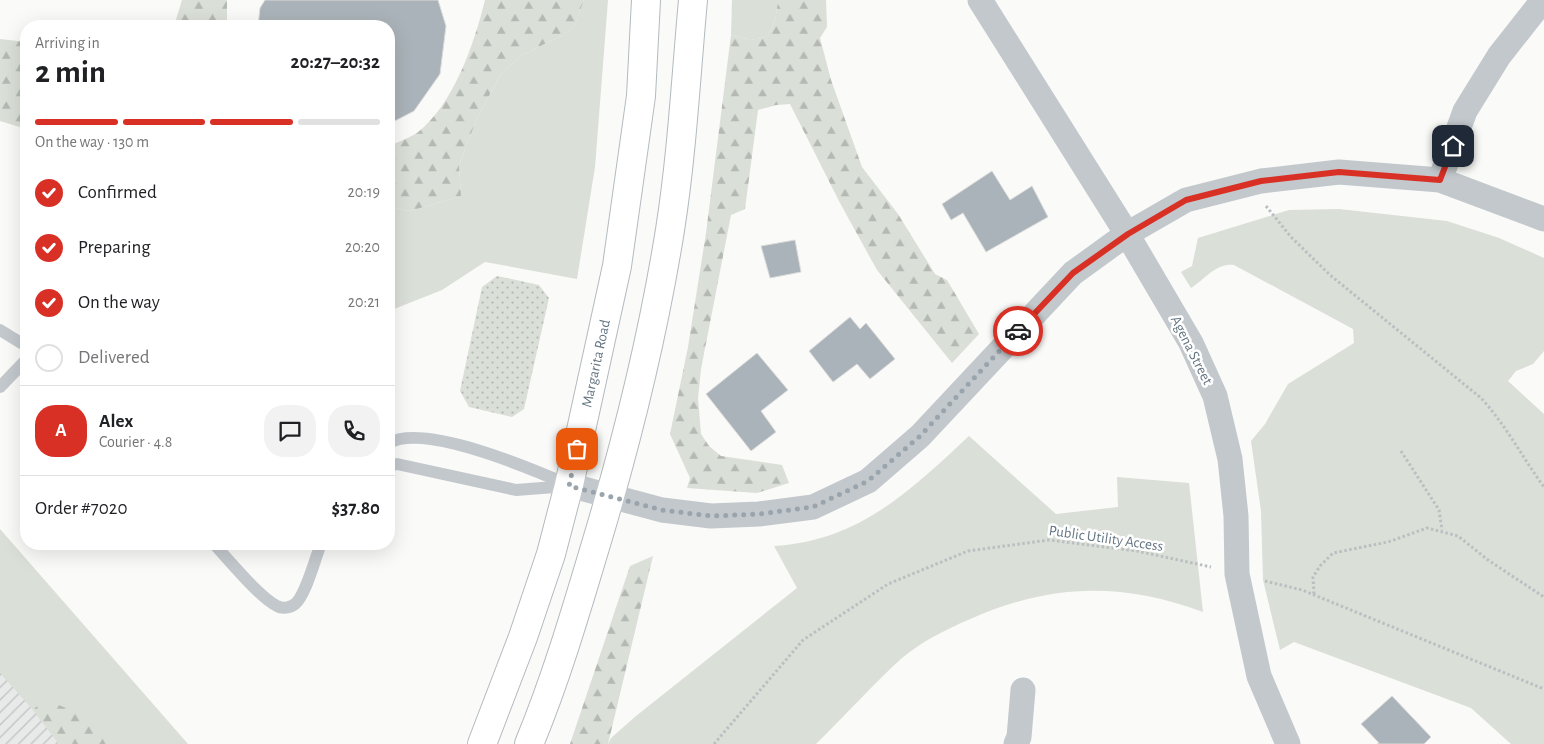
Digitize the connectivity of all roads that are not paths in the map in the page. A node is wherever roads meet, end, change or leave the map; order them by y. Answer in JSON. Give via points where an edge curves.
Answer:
{"nodes":[{"id":1,"x":646,"y":0,"type":"edge"},
{"id":2,"x":693,"y":0,"type":"edge"},
{"id":3,"x":980,"y":0,"type":"edge"},
{"id":4,"x":1543,"y":0,"type":"edge"},
{"id":5,"x":1440,"y":180,"type":"junction"},
{"id":6,"x":1544,"y":219,"type":"edge"},
{"id":7,"x":1128,"y":234,"type":"junction"},
{"id":8,"x":0,"y":330,"type":"edge"},
{"id":9,"x":20,"y":342,"type":"edge"},
{"id":10,"x":20,"y":366,"type":"edge"},
{"id":11,"x":0,"y":386,"type":"edge"},
{"id":12,"x":395,"y":440,"type":"edge"},
{"id":13,"x":395,"y":464,"type":"edge"},
{"id":14,"x":569,"y":486,"type":"junction"},
{"id":15,"x":610,"y":496,"type":"junction"},
{"id":16,"x":220,"y":550,"type":"edge"},
{"id":17,"x":319,"y":550,"type":"edge"},
{"id":18,"x":1023,"y":690,"type":"dead end"},
{"id":19,"x":482,"y":744,"type":"edge"},
{"id":20,"x":529,"y":744,"type":"edge"},
{"id":21,"x":1016,"y":744,"type":"edge"},
{"id":22,"x":1288,"y":744,"type":"edge"}],
"edges":[{"from":1,"to":14,"type":"main road","name":"Margarita Road","via":[[641,96],[616,266]]},
{"from":2,"to":15,"type":"main road","via":[[670,229],[649,343]]},
{"from":3,"to":7,"type":"street","name":"Agena Street"},
{"from":4,"to":5,"type":"street","via":[[1498,56],[1465,111]]},
{"from":5,"to":6,"type":"street"},
{"from":5,"to":7,"type":"street","via":[[1339,172],[1257,182],[1186,200]]},
{"from":7,"to":15,"type":"street","via":[[1073,273],[920,436],[868,481],[813,507],[759,514],[711,516],[662,510]]},
{"from":7,"to":22,"type":"street","name":"Agena Street","via":[[1191,343],[1215,396],[1230,459],[1236,516],[1237,574],[1259,676]]},
{"from":8,"to":9,"type":"lane"},
{"from":10,"to":11,"type":"lane"},
{"from":12,"to":14,"type":"lane","via":[[428,438],[522,464]]},
{"from":13,"to":14,"type":"lane","via":[[516,490]]},
{"from":14,"to":15,"type":"street"},
{"from":14,"to":19,"type":"main road","name":"Margarita Road","via":[[551,554]]},
{"from":15,"to":20,"type":"main road","via":[[574,620]]},
{"from":16,"to":17,"type":"lane","via":[[263,595],[278,607],[287,608],[296,603],[302,593]]},
{"from":18,"to":21,"type":"street"}]}
